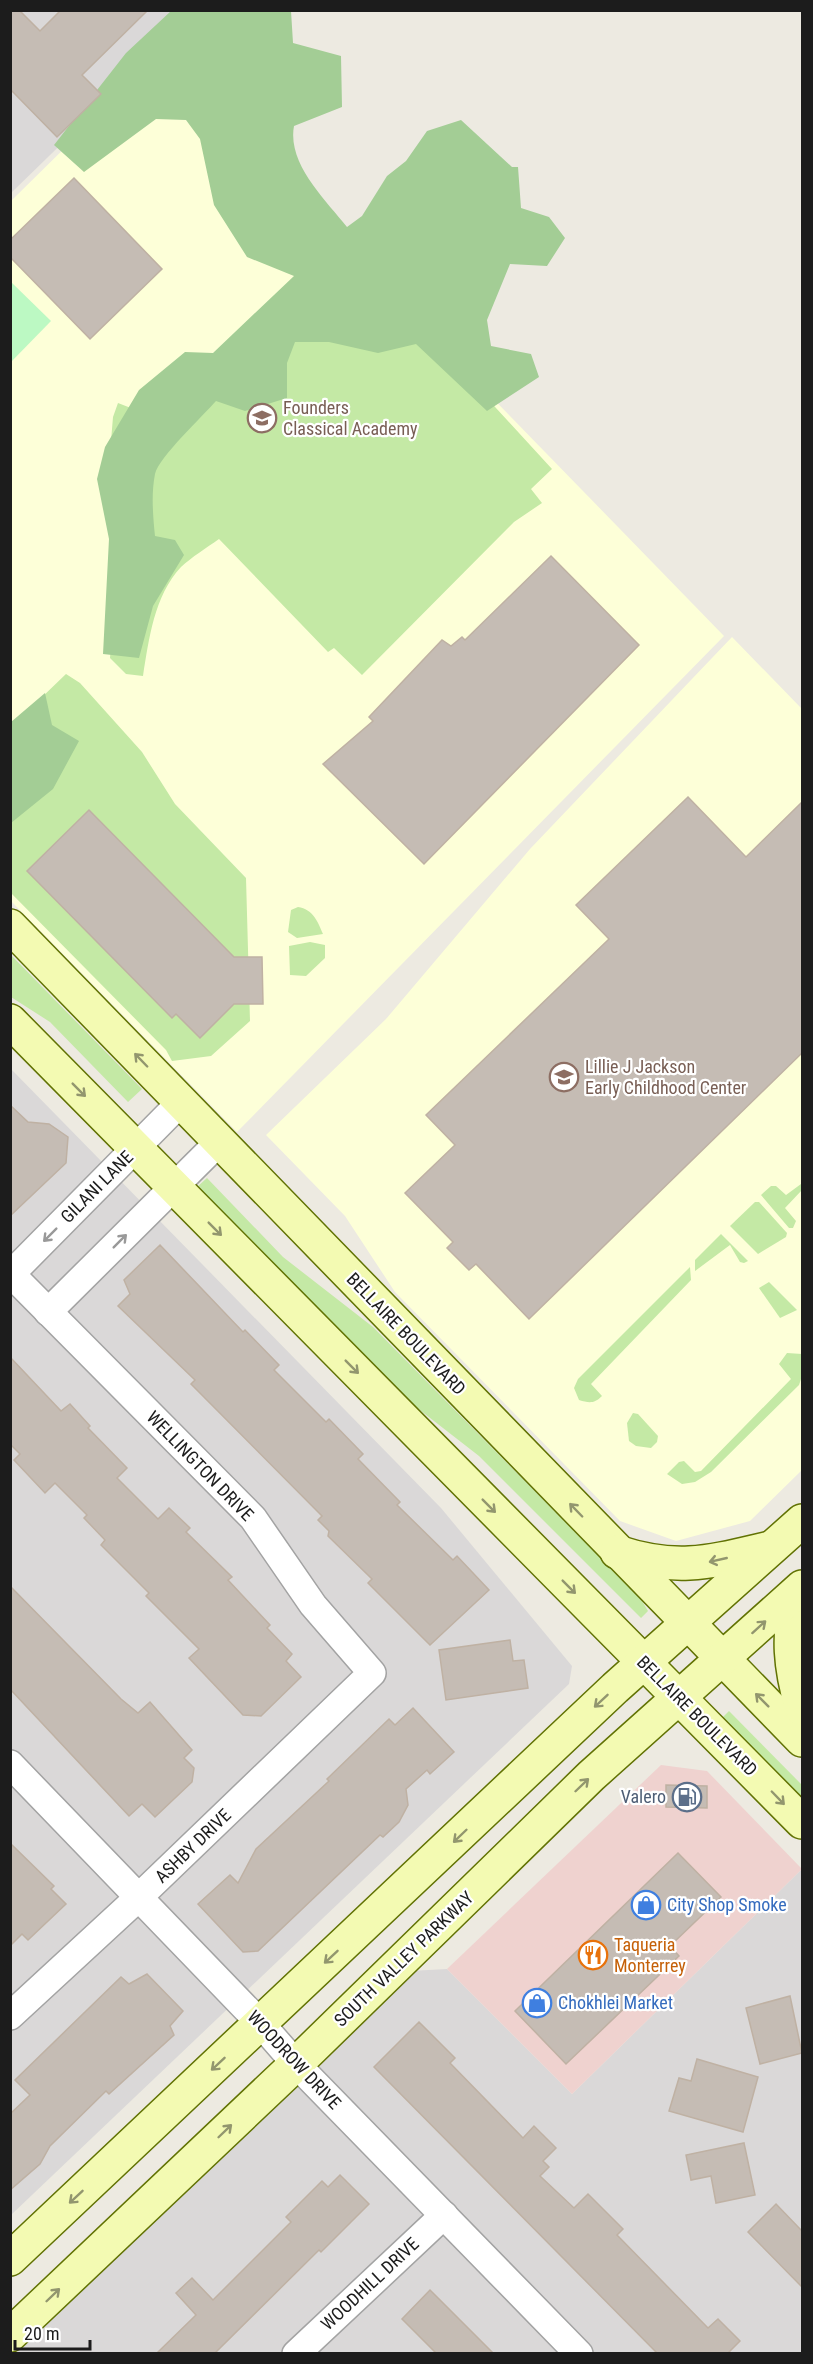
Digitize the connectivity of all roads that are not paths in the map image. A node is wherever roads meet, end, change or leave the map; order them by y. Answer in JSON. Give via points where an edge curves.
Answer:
{"nodes":[{"id":1,"x":10,"y":926,"type":"edge"},
{"id":2,"x":10,"y":1021,"type":"edge"},
{"id":3,"x":182,"y":1101,"type":"junction"},
{"id":4,"x":220,"y":1141,"type":"junction"},
{"id":5,"x":135,"y":1148,"type":"junction"},
{"id":6,"x":174,"y":1187,"type":"junction"},
{"id":7,"x":11,"y":1273,"type":"edge"},
{"id":8,"x":48,"y":1312,"type":"junction"},
{"id":9,"x":802,"y":1521,"type":"edge"},
{"id":10,"x":775,"y":1547,"type":"junction"},
{"id":11,"x":617,"y":1552,"type":"junction"},
{"id":12,"x":799,"y":1590,"type":"edge"},
{"id":13,"x":687,"y":1624,"type":"junction"},
{"id":14,"x":722,"y":1660,"type":"junction"},
{"id":15,"x":645,"y":1663,"type":"junction"},
{"id":16,"x":372,"y":1673,"type":"joint"},
{"id":17,"x":679,"y":1698,"type":"junction"},
{"id":18,"x":802,"y":1709,"type":"edge"},
{"id":19,"x":802,"y":1740,"type":"edge"},
{"id":20,"x":10,"y":1764,"type":"edge"},
{"id":21,"x":802,"y":1822,"type":"edge"},
{"id":22,"x":139,"y":1897,"type":"junction"},
{"id":23,"x":10,"y":2016,"type":"edge"},
{"id":24,"x":261,"y":2024,"type":"junction"},
{"id":25,"x":296,"y":2064,"type":"junction"},
{"id":26,"x":444,"y":2215,"type":"junction"},
{"id":27,"x":10,"y":2259,"type":"edge"},
{"id":28,"x":10,"y":2335,"type":"edge"},
{"id":29,"x":296,"y":2354,"type":"edge"},
{"id":30,"x":579,"y":2354,"type":"edge"}],
"edges":[{"from":3,"to":1,"type":"main road","name":"BELLAIRE BOULEVARD","one_way":true},
{"from":2,"to":5,"type":"main road","name":"BELLAIRE BOULEVARD","one_way":true},
{"from":3,"to":4,"type":"main road","name":"BELLAIRE BOULEVARD"},
{"from":3,"to":5,"type":"street","name":"GILANI LANE"},
{"from":4,"to":6,"type":"street"},
{"from":11,"to":4,"type":"main road","name":"BELLAIRE BOULEVARD","one_way":true},
{"from":5,"to":6,"type":"main road","name":"BELLAIRE BOULEVARD"},
{"from":5,"to":7,"type":"street","name":"GILANI LANE","one_way":true},
{"from":8,"to":6,"type":"street","one_way":true},
{"from":6,"to":15,"type":"main road","name":"BELLAIRE BOULEVARD","one_way":true},
{"from":7,"to":8,"type":"street","name":"WELLINGTON DRIVE"},
{"from":8,"to":16,"type":"street","name":"WELLINGTON DRIVE","via":[[253,1518],[313,1605]]},
{"from":9,"to":10,"type":"main road"},
{"from":10,"to":11,"type":"main road","one_way":true,"via":[[700,1564],[648,1562]]},
{"from":10,"to":13,"type":"main road"},
{"from":11,"to":13,"type":"main road","name":"BELLAIRE BOULEVARD"},
{"from":14,"to":12,"type":"main road","name":"SOUTH VALLEY PARKWAY","one_way":true},
{"from":12,"to":18,"type":"main road","via":[[789,1641]]},
{"from":13,"to":14,"type":"main road","name":"BELLAIRE BOULEVARD"},
{"from":13,"to":15,"type":"main road"},
{"from":14,"to":17,"type":"main road","name":"SOUTH VALLEY PARKWAY"},
{"from":19,"to":14,"type":"main road","name":"BELLAIRE BOULEVARD","one_way":true},
{"from":15,"to":17,"type":"main road","name":"BELLAIRE BOULEVARD"},
{"from":15,"to":24,"type":"main road","one_way":true},
{"from":16,"to":22,"type":"street","name":"ASHBY DRIVE"},
{"from":17,"to":21,"type":"main road","name":"BELLAIRE BOULEVARD","one_way":true},
{"from":25,"to":17,"type":"main road","name":"SOUTH VALLEY PARKWAY","one_way":true,"via":[[591,1776]]},
{"from":20,"to":22,"type":"street","name":"WOODROW DRIVE"},
{"from":22,"to":23,"type":"street","name":"ASHBY DRIVE"},
{"from":22,"to":24,"type":"street","name":"WOODROW DRIVE"},
{"from":24,"to":25,"type":"street","name":"WOODROW DRIVE"},
{"from":24,"to":27,"type":"main road","one_way":true},
{"from":25,"to":26,"type":"street","name":"WOODROW DRIVE"},
{"from":28,"to":25,"type":"main road","name":"SOUTH VALLEY PARKWAY","one_way":true},
{"from":26,"to":29,"type":"street","name":"WOODHILL DRIVE"},
{"from":26,"to":30,"type":"street","name":"WOODROW DRIVE"}]}
